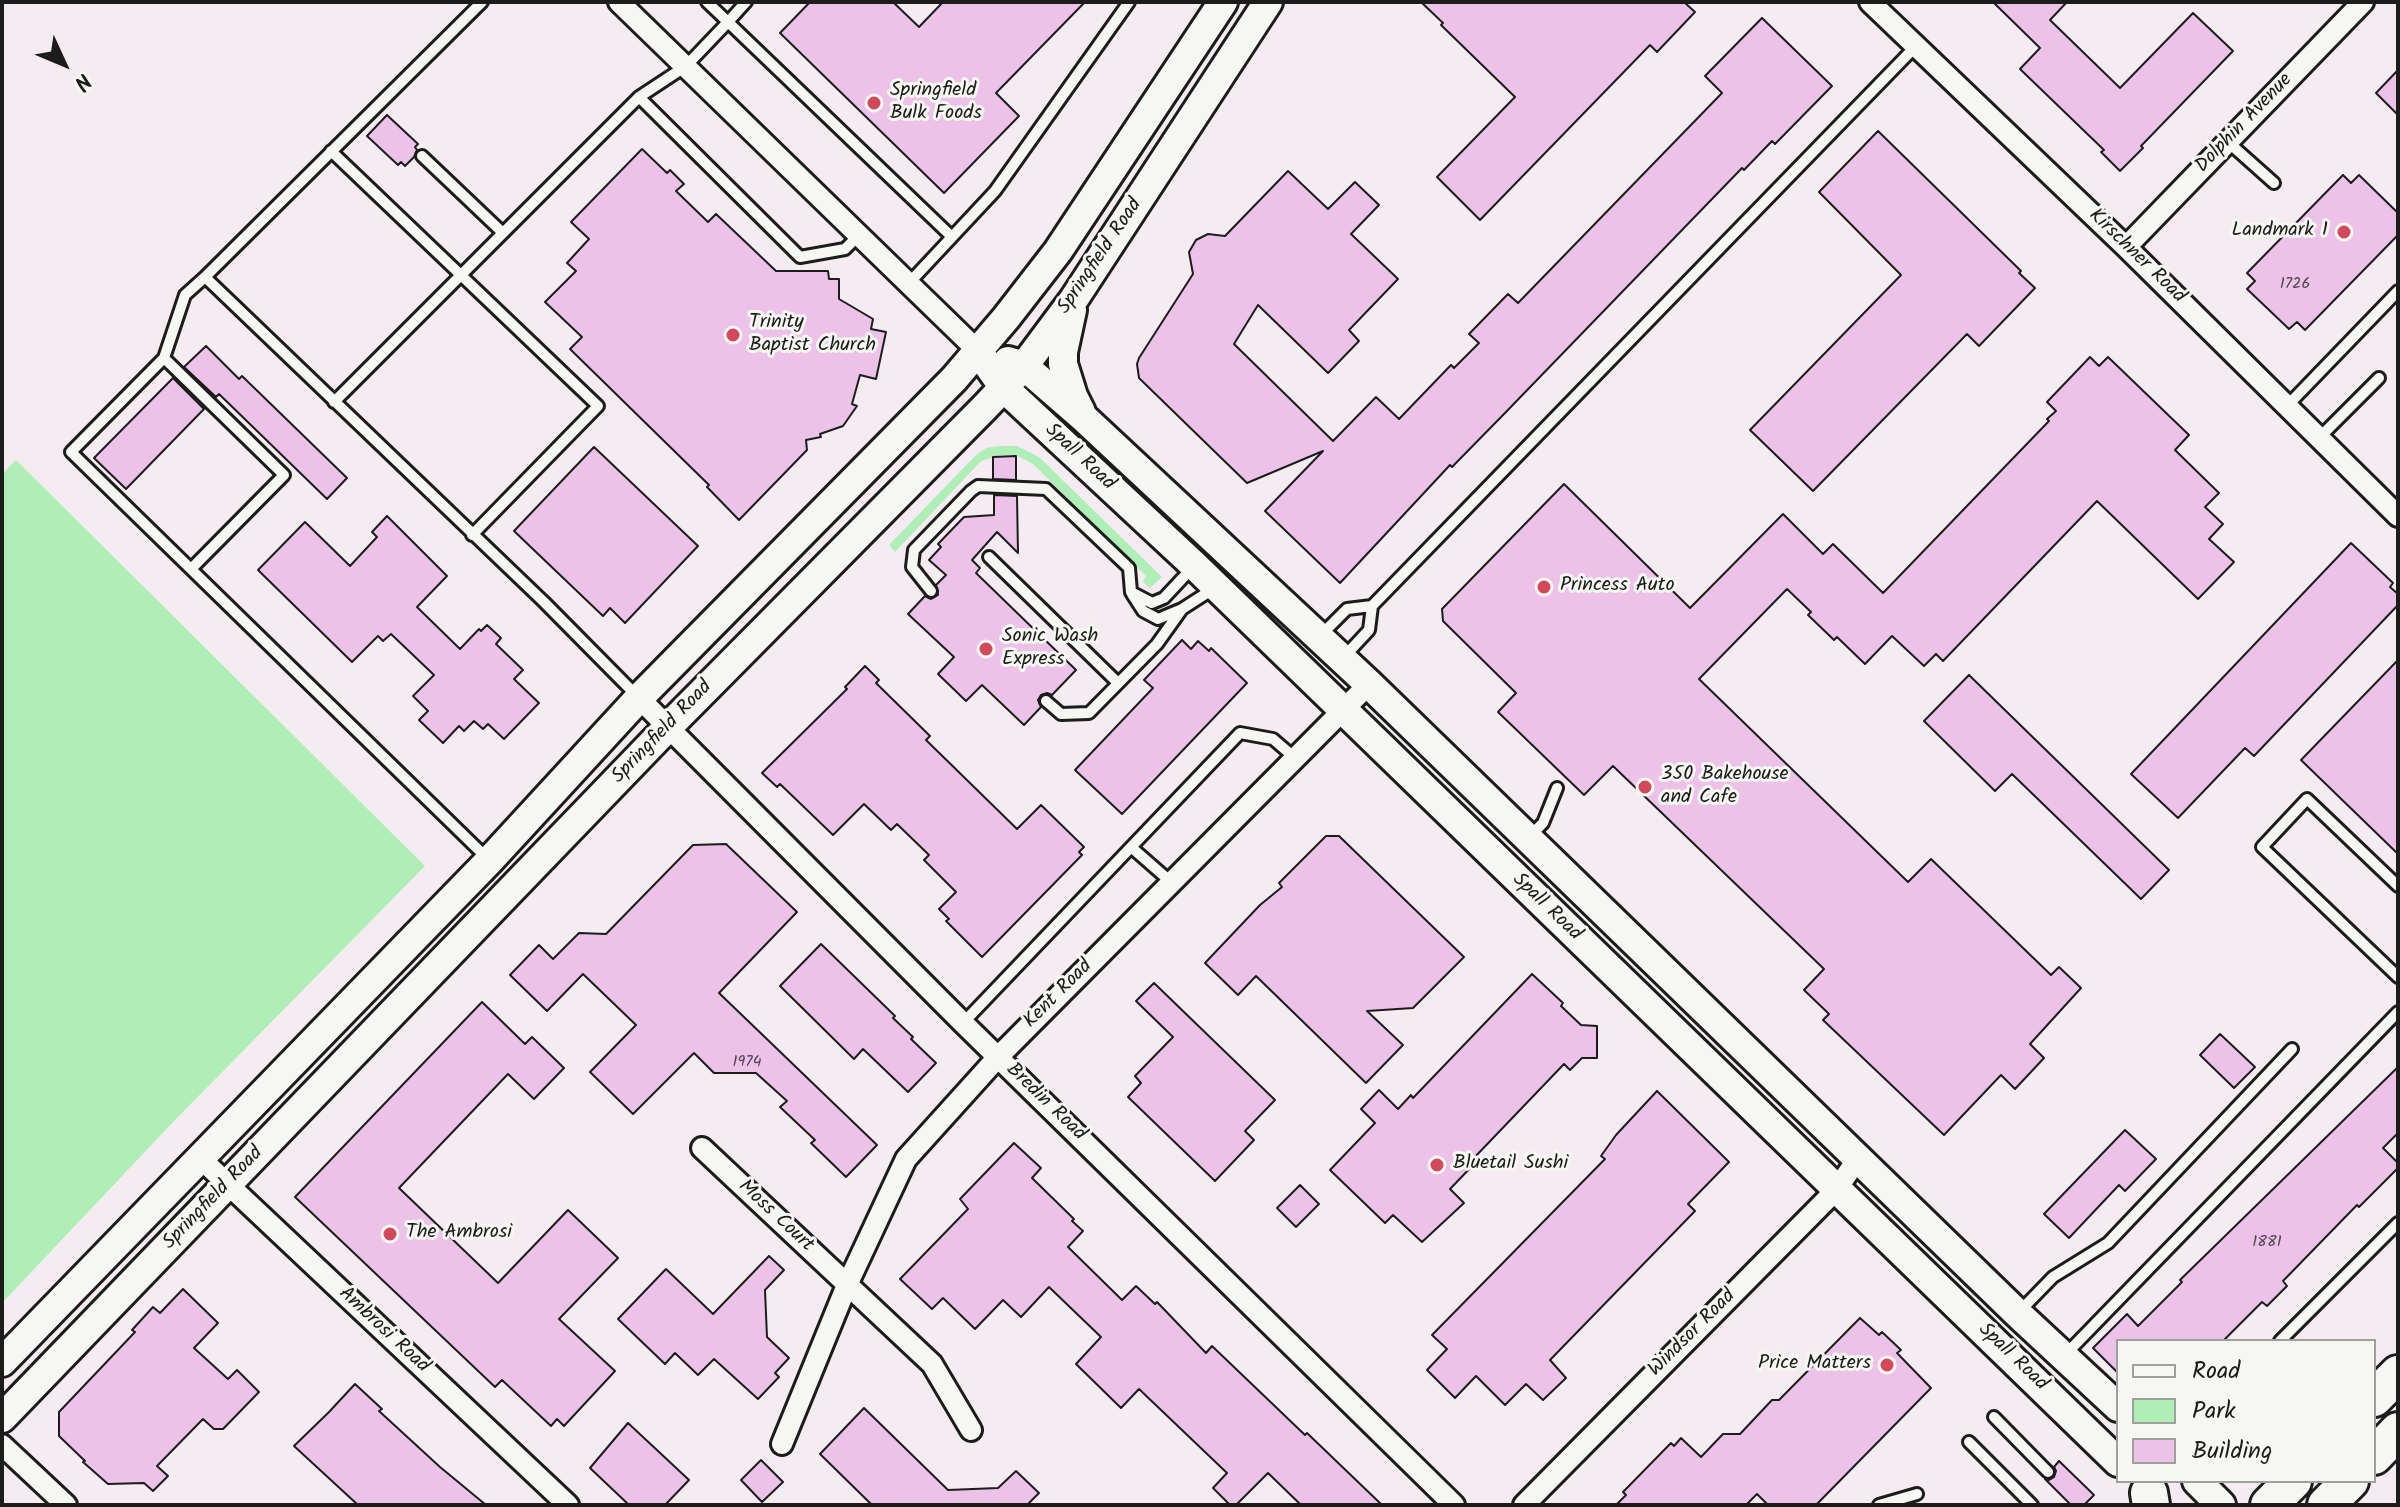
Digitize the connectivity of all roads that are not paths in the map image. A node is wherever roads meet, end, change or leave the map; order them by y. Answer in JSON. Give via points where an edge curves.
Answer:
{"nodes":[{"id":1,"x":482,"y":2,"type":"edge"},
{"id":2,"x":619,"y":2,"type":"edge"},
{"id":3,"x":707,"y":2,"type":"edge"},
{"id":4,"x":746,"y":2,"type":"edge"},
{"id":5,"x":1129,"y":2,"type":"edge"},
{"id":6,"x":1223,"y":2,"type":"edge"},
{"id":7,"x":1268,"y":2,"type":"edge"},
{"id":8,"x":1870,"y":2,"type":"edge"},
{"id":9,"x":2363,"y":2,"type":"edge"},
{"id":10,"x":728,"y":22,"type":"junction"},
{"id":11,"x":1915,"y":47,"type":"junction"},
{"id":12,"x":686,"y":66,"type":"junction"},
{"id":13,"x":639,"y":97,"type":"junction"},
{"id":14,"x":2228,"y":142,"type":"junction"},
{"id":15,"x":331,"y":151,"type":"junction"},
{"id":16,"x":422,"y":156,"type":"dead end"},
{"id":17,"x":2274,"y":183,"type":"dead end"},
{"id":18,"x":503,"y":233,"type":"junction"},
{"id":19,"x":859,"y":235,"type":"junction"},
{"id":20,"x":952,"y":237,"type":"junction"},
{"id":21,"x":2126,"y":247,"type":"junction"},
{"id":22,"x":461,"y":275,"type":"junction"},
{"id":23,"x":205,"y":277,"type":"junction"},
{"id":24,"x":909,"y":283,"type":"junction"},
{"id":25,"x":2398,"y":291,"type":"edge"},
{"id":26,"x":1074,"y":299,"type":"junction"},
{"id":27,"x":978,"y":351,"type":"junction"},
{"id":28,"x":164,"y":358,"type":"junction"},
{"id":29,"x":1024,"y":366,"type":"junction"},
{"id":30,"x":2379,"y":378,"type":"dead end"},
{"id":31,"x":1004,"y":388,"type":"junction"},
{"id":32,"x":334,"y":402,"type":"junction"},
{"id":33,"x":2287,"y":406,"type":"junction"},
{"id":34,"x":1085,"y":419,"type":"junction"},
{"id":35,"x":2319,"y":438,"type":"junction"},
{"id":36,"x":2398,"y":516,"type":"edge"},
{"id":37,"x":472,"y":535,"type":"junction"},
{"id":38,"x":989,"y":557,"type":"dead end"},
{"id":39,"x":1194,"y":565,"type":"junction"},
{"id":40,"x":191,"y":569,"type":"junction"},
{"id":41,"x":1216,"y":587,"type":"junction"},
{"id":42,"x":931,"y":591,"type":"dead end"},
{"id":43,"x":1131,"y":592,"type":"junction"},
{"id":44,"x":1372,"y":606,"type":"junction"},
{"id":45,"x":1182,"y":609,"type":"junction"},
{"id":46,"x":1318,"y":637,"type":"junction"},
{"id":47,"x":1342,"y":660,"type":"junction"},
{"id":48,"x":1118,"y":683,"type":"junction"},
{"id":49,"x":1369,"y":684,"type":"junction"},
{"id":50,"x":639,"y":698,"type":"junction"},
{"id":51,"x":1046,"y":701,"type":"dead end"},
{"id":52,"x":1342,"y":710,"type":"junction"},
{"id":53,"x":668,"y":727,"type":"junction"},
{"id":54,"x":1295,"y":758,"type":"junction"},
{"id":55,"x":1557,"y":788,"type":"dead end"},
{"id":56,"x":1529,"y":838,"type":"junction"},
{"id":57,"x":1131,"y":847,"type":"junction"},
{"id":58,"x":489,"y":861,"type":"junction"},
{"id":59,"x":1171,"y":882,"type":"junction"},
{"id":60,"x":2398,"y":886,"type":"edge"},
{"id":61,"x":2398,"y":977,"type":"edge"},
{"id":62,"x":2398,"y":1012,"type":"edge"},
{"id":63,"x":963,"y":1023,"type":"junction"},
{"id":64,"x":2292,"y":1049,"type":"dead end"},
{"id":65,"x":998,"y":1057,"type":"junction"},
{"id":66,"x":702,"y":1148,"type":"dead end"},
{"id":67,"x":199,"y":1157,"type":"junction"},
{"id":68,"x":1858,"y":1158,"type":"junction"},
{"id":69,"x":228,"y":1185,"type":"junction"},
{"id":70,"x":1837,"y":1189,"type":"junction"},
{"id":71,"x":2398,"y":1223,"type":"edge"},
{"id":72,"x":847,"y":1285,"type":"junction"},
{"id":73,"x":2018,"y":1314,"type":"junction"},
{"id":74,"x":2282,"y":1339,"type":"edge"},
{"id":75,"x":2063,"y":1357,"type":"junction"},
{"id":76,"x":2,"y":1362,"type":"edge"},
{"id":77,"x":2398,"y":1374,"type":"edge"},
{"id":78,"x":2376,"y":1396,"type":"edge"},
{"id":79,"x":2116,"y":1405,"type":"edge"},
{"id":80,"x":1994,"y":1417,"type":"dead end"},
{"id":81,"x":2,"y":1418,"type":"edge"},
{"id":82,"x":971,"y":1430,"type":"dead end"},
{"id":83,"x":2398,"y":1431,"type":"edge"},
{"id":84,"x":1969,"y":1442,"type":"dead end"},
{"id":85,"x":782,"y":1444,"type":"dead end"},
{"id":86,"x":2,"y":1445,"type":"edge"},
{"id":87,"x":2376,"y":1454,"type":"edge"},
{"id":88,"x":2116,"y":1460,"type":"edge"},
{"id":89,"x":2048,"y":1472,"type":"dead end"},
{"id":90,"x":2199,"y":1483,"type":"edge"},
{"id":91,"x":2291,"y":1483,"type":"edge"},
{"id":92,"x":2348,"y":1483,"type":"edge"},
{"id":93,"x":2360,"y":1483,"type":"edge"},
{"id":94,"x":1917,"y":1494,"type":"dead end"},
{"id":95,"x":66,"y":1505,"type":"edge"},
{"id":96,"x":568,"y":1505,"type":"edge"},
{"id":97,"x":1454,"y":1505,"type":"edge"},
{"id":98,"x":1524,"y":1505,"type":"edge"},
{"id":99,"x":1879,"y":1505,"type":"edge"},
{"id":100,"x":2032,"y":1505,"type":"edge"},
{"id":101,"x":2221,"y":1505,"type":"edge"},
{"id":102,"x":2269,"y":1505,"type":"edge"},
{"id":103,"x":2326,"y":1505,"type":"edge"},
{"id":104,"x":2353,"y":1505,"type":"edge"}],
"edges":[{"from":1,"to":15,"type":"lane"},
{"from":2,"to":12,"type":"street","name":"Spall Road"},
{"from":3,"to":10,"type":"lane"},
{"from":4,"to":10,"type":"lane"},
{"from":5,"to":20,"type":"lane","via":[[995,191]]},
{"from":6,"to":27,"type":"main road","name":"Springfield Road","via":[[1058,251]]},
{"from":7,"to":26,"type":"main road","name":"Springfield Road"},
{"from":8,"to":11,"type":"street","name":"Kirschner Road"},
{"from":9,"to":14,"type":"street","name":"Dolphin Avenue"},
{"from":10,"to":12,"type":"lane"},
{"from":10,"to":20,"type":"lane"},
{"from":11,"to":21,"type":"street","name":"Kirschner Road"},
{"from":11,"to":44,"type":"lane"},
{"from":12,"to":13,"type":"lane"},
{"from":12,"to":19,"type":"street","name":"Spall Road"},
{"from":13,"to":18,"type":"lane"},
{"from":13,"to":19,"type":"lane","via":[[800,257],[845,249]]},
{"from":14,"to":17,"type":"lane"},
{"from":14,"to":21,"type":"street","name":"Dolphin Avenue"},
{"from":15,"to":22,"type":"lane"},
{"from":15,"to":23,"type":"lane"},
{"from":16,"to":18,"type":"lane"},
{"from":18,"to":22,"type":"lane"},
{"from":19,"to":24,"type":"street","name":"Spall Road"},
{"from":20,"to":24,"type":"lane"},
{"from":21,"to":33,"type":"street","name":"Kirschner Road"},
{"from":22,"to":32,"type":"lane"},
{"from":22,"to":37,"type":"lane","via":[[598,406]]},
{"from":23,"to":28,"type":"lane","via":[[185,295]]},
{"from":23,"to":32,"type":"lane"},
{"from":24,"to":27,"type":"street","name":"Spall Road"},
{"from":25,"to":33,"type":"lane"},
{"from":26,"to":29,"type":"main road","name":"Springfield Road"},
{"from":26,"to":34,"type":"main road","via":[[1063,364]]},
{"from":27,"to":29,"type":"main road","name":"Spall Road"},
{"from":27,"to":31,"type":"main road","name":"Spall Road"},
{"from":27,"to":50,"type":"main road","name":"Springfield Road"},
{"from":28,"to":40,"type":"lane","via":[[71,452]]},
{"from":28,"to":40,"type":"lane","via":[[284,475]]},
{"from":29,"to":31,"type":"main road","name":"Springfield Road"},
{"from":29,"to":34,"type":"main road","name":"Spall Road"},
{"from":30,"to":35,"type":"lane"},
{"from":31,"to":39,"type":"main road","name":"Spall Road"},
{"from":31,"to":53,"type":"main road","name":"Springfield Road"},
{"from":32,"to":37,"type":"lane"},
{"from":33,"to":35,"type":"street","name":"Kirschner Road"},
{"from":34,"to":46,"type":"main road","name":"Spall Road"},
{"from":35,"to":36,"type":"street","name":"Kirschner Road"},
{"from":37,"to":50,"type":"lane"},
{"from":38,"to":48,"type":"lane"},
{"from":39,"to":41,"type":"main road","name":"Spall Road"},
{"from":39,"to":43,"type":"lane","via":[[1164,598],[1152,603]]},
{"from":40,"to":58,"type":"lane"},
{"from":41,"to":45,"type":"lane"},
{"from":41,"to":52,"type":"main road","name":"Spall Road"},
{"from":42,"to":43,"type":"lane","via":[[912,567],[914,550],[971,491],[989,485],[1046,489],[1129,568]]},
{"from":43,"to":45,"type":"lane","via":[[1143,611],[1158,619]]},
{"from":44,"to":46,"type":"lane","via":[[1347,609]]},
{"from":44,"to":47,"type":"lane","via":[[1369,630]]},
{"from":45,"to":48,"type":"lane"},
{"from":46,"to":47,"type":"main road","name":"Spall Road"},
{"from":47,"to":49,"type":"main road","name":"Spall Road"},
{"from":48,"to":51,"type":"lane","via":[[1089,713],[1061,714]]},
{"from":49,"to":52,"type":"street","name":"Kent Road"},
{"from":49,"to":56,"type":"main road","name":"Spall Road"},
{"from":50,"to":53,"type":"street","name":"Bredin Road"},
{"from":50,"to":58,"type":"main road","name":"Springfield Road"},
{"from":52,"to":54,"type":"street","name":"Kent Road"},
{"from":52,"to":70,"type":"main road","name":"Spall Road"},
{"from":53,"to":63,"type":"street","name":"Bredin Road"},
{"from":53,"to":69,"type":"main road","name":"Springfield Road"},
{"from":54,"to":57,"type":"lane","via":[[1273,739],[1240,733]]},
{"from":54,"to":59,"type":"street","name":"Kent Road"},
{"from":55,"to":56,"type":"lane","via":[[1543,823]]},
{"from":56,"to":68,"type":"main road","name":"Spall Road"},
{"from":57,"to":59,"type":"lane"},
{"from":57,"to":63,"type":"lane"},
{"from":58,"to":67,"type":"main road","name":"Springfield Road"},
{"from":59,"to":65,"type":"street","name":"Kent Road"},
{"from":60,"to":61,"type":"lane","via":[[2307,799],[2262,847]]},
{"from":62,"to":75,"type":"lane"},
{"from":63,"to":65,"type":"street","name":"Bredin Road"},
{"from":64,"to":73,"type":"lane","via":[[2108,1243],[2053,1277]]},
{"from":65,"to":72,"type":"street","name":"Kent Road","via":[[906,1159]]},
{"from":65,"to":97,"type":"street","name":"Bredin Road"},
{"from":66,"to":72,"type":"street","name":"Moss Court"},
{"from":67,"to":69,"type":"street","name":"Ambrosi Road"},
{"from":67,"to":76,"type":"main road","name":"Springfield Road"},
{"from":68,"to":70,"type":"street","name":"Windsor Road"},
{"from":68,"to":73,"type":"main road","name":"Spall Road"},
{"from":69,"to":81,"type":"main road","name":"Springfield Road"},
{"from":69,"to":96,"type":"street","name":"Ambrosi Road"},
{"from":70,"to":88,"type":"main road","name":"Spall Road"},
{"from":70,"to":98,"type":"street","name":"Windsor Road"},
{"from":71,"to":74,"type":"lane"},
{"from":72,"to":82,"type":"street","name":"Moss Court","via":[[932,1364]]},
{"from":72,"to":85,"type":"street","name":"Kent Road"},
{"from":73,"to":75,"type":"main road","name":"Spall Road"},
{"from":75,"to":79,"type":"main road","name":"Spall Road"},
{"from":77,"to":78,"type":"highway"},
{"from":80,"to":89,"type":"lane"},
{"from":83,"to":87,"type":"highway"},
{"from":84,"to":100,"type":"lane"},
{"from":86,"to":95,"type":"street"},
{"from":90,"to":101,"type":"main road"},
{"from":91,"to":102,"type":"highway"},
{"from":92,"to":103,"type":"highway"},
{"from":93,"to":104,"type":"highway"},
{"from":94,"to":99,"type":"lane"}]}
